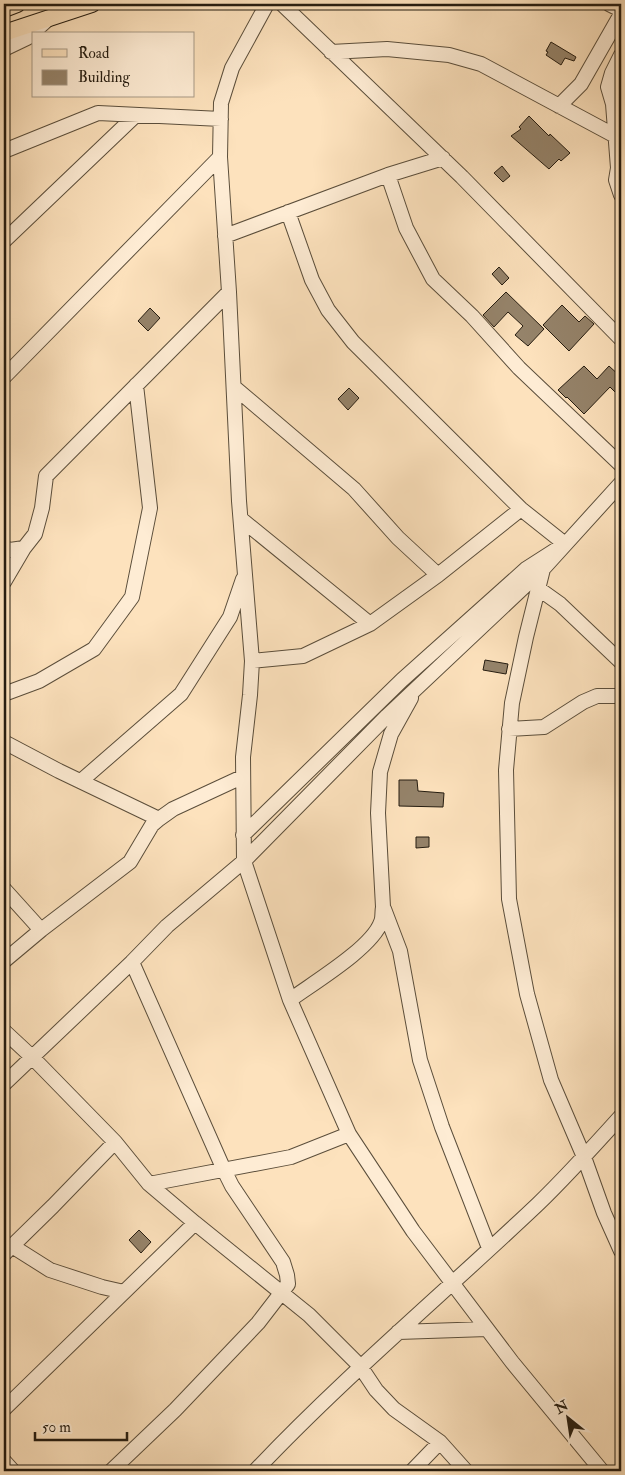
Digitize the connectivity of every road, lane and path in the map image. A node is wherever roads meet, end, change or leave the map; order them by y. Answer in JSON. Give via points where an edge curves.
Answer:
{"nodes":[{"id":1,"x":18,"y":4,"type":"edge"},
{"id":2,"x":92,"y":4,"type":"edge"},
{"id":3,"x":267,"y":4,"type":"edge"},
{"id":4,"x":282,"y":4,"type":"edge"},
{"id":5,"x":608,"y":4,"type":"edge"},
{"id":6,"x":4,"y":8,"type":"edge"},
{"id":7,"x":621,"y":10,"type":"edge"},
{"id":8,"x":621,"y":14,"type":"edge"},
{"id":9,"x":49,"y":19,"type":"junction"},
{"id":10,"x":33,"y":32,"type":"edge"},
{"id":11,"x":4,"y":33,"type":"edge"},
{"id":12,"x":32,"y":33,"type":"edge"},
{"id":13,"x":4,"y":49,"type":"edge"},
{"id":14,"x":331,"y":52,"type":"junction"},
{"id":15,"x":621,"y":55,"type":"edge"},
{"id":16,"x":559,"y":106,"type":"junction"},
{"id":17,"x":136,"y":115,"type":"junction"},
{"id":18,"x":221,"y":119,"type":"junction"},
{"id":19,"x":618,"y":138,"type":"edge"},
{"id":20,"x":4,"y":151,"type":"edge"},
{"id":21,"x":220,"y":157,"type":"junction"},
{"id":22,"x":443,"y":158,"type":"junction"},
{"id":23,"x":388,"y":175,"type":"junction"},
{"id":24,"x":621,"y":195,"type":"edge"},
{"id":25,"x":288,"y":212,"type":"junction"},
{"id":26,"x":225,"y":236,"type":"junction"},
{"id":27,"x":4,"y":242,"type":"edge"},
{"id":28,"x":229,"y":292,"type":"junction"},
{"id":29,"x":621,"y":338,"type":"edge"},
{"id":30,"x":4,"y":377,"type":"edge"},
{"id":31,"x":136,"y":385,"type":"junction"},
{"id":32,"x":234,"y":387,"type":"junction"},
{"id":33,"x":621,"y":465,"type":"edge"},
{"id":34,"x":619,"y":491,"type":"edge"},
{"id":35,"x":522,"y":509,"type":"junction"},
{"id":36,"x":240,"y":519,"type":"junction"},
{"id":37,"x":565,"y":544,"type":"junction"},
{"id":38,"x":4,"y":548,"type":"edge"},
{"id":39,"x":24,"y":548,"type":"junction"},
{"id":40,"x":543,"y":569,"type":"junction"},
{"id":41,"x":244,"y":574,"type":"junction"},
{"id":42,"x":438,"y":575,"type":"junction"},
{"id":43,"x":4,"y":582,"type":"edge"},
{"id":44,"x":539,"y":589,"type":"junction"},
{"id":45,"x":370,"y":624,"type":"junction"},
{"id":46,"x":252,"y":662,"type":"junction"},
{"id":47,"x":621,"y":662,"type":"edge"},
{"id":48,"x":420,"y":684,"type":"junction"},
{"id":49,"x":4,"y":694,"type":"edge"},
{"id":50,"x":621,"y":696,"type":"edge"},
{"id":51,"x":509,"y":729,"type":"junction"},
{"id":52,"x":4,"y":742,"type":"edge"},
{"id":53,"x":242,"y":777,"type":"junction"},
{"id":54,"x":81,"y":782,"type":"junction"},
{"id":55,"x":160,"y":819,"type":"junction"},
{"id":56,"x":243,"y":835,"type":"junction"},
{"id":57,"x":244,"y":861,"type":"junction"},
{"id":58,"x":4,"y":889,"type":"edge"},
{"id":59,"x":383,"y":907,"type":"junction"},
{"id":60,"x":41,"y":930,"type":"junction"},
{"id":61,"x":4,"y":961,"type":"edge"},
{"id":62,"x":132,"y":962,"type":"junction"},
{"id":63,"x":290,"y":1000,"type":"junction"},
{"id":64,"x":4,"y":1031,"type":"edge"},
{"id":65,"x":32,"y":1057,"type":"junction"},
{"id":66,"x":4,"y":1084,"type":"edge"},
{"id":67,"x":621,"y":1116,"type":"edge"},
{"id":68,"x":349,"y":1134,"type":"junction"},
{"id":69,"x":116,"y":1142,"type":"junction"},
{"id":70,"x":584,"y":1157,"type":"junction"},
{"id":71,"x":224,"y":1170,"type":"junction"},
{"id":72,"x":150,"y":1184,"type":"junction"},
{"id":73,"x":194,"y":1223,"type":"junction"},
{"id":74,"x":489,"y":1248,"type":"junction"},
{"id":75,"x":8,"y":1250,"type":"edge"},
{"id":76,"x":621,"y":1252,"type":"edge"},
{"id":77,"x":452,"y":1282,"type":"junction"},
{"id":78,"x":124,"y":1292,"type":"junction"},
{"id":79,"x":282,"y":1293,"type":"junction"},
{"id":80,"x":487,"y":1329,"type":"junction"},
{"id":81,"x":398,"y":1332,"type":"junction"},
{"id":82,"x":360,"y":1366,"type":"junction"},
{"id":83,"x":4,"y":1409,"type":"edge"},
{"id":84,"x":440,"y":1442,"type":"junction"},
{"id":85,"x":4,"y":1461,"type":"edge"},
{"id":86,"x":13,"y":1471,"type":"edge"},
{"id":87,"x":111,"y":1471,"type":"edge"},
{"id":88,"x":255,"y":1471,"type":"edge"},
{"id":89,"x":412,"y":1471,"type":"edge"},
{"id":90,"x":466,"y":1471,"type":"edge"},
{"id":91,"x":602,"y":1471,"type":"edge"}],
"edges":[{"from":1,"to":6,"type":"main road"},
{"from":2,"to":9,"type":"main road"},
{"from":3,"to":18,"type":"street","via":[[232,68],[221,102]]},
{"from":4,"to":14,"type":"street"},
{"from":5,"to":7,"type":"street"},
{"from":8,"to":16,"type":"street","via":[[581,84]]},
{"from":9,"to":10,"type":"street"},
{"from":9,"to":11,"type":"main road"},
{"from":12,"to":13,"type":"street"},
{"from":14,"to":16,"type":"street","via":[[387,49],[449,55],[481,64]]},
{"from":14,"to":22,"type":"street"},
{"from":15,"to":19,"type":"street","via":[[608,87]]},
{"from":16,"to":19,"type":"street"},
{"from":17,"to":18,"type":"street"},
{"from":17,"to":20,"type":"street","via":[[98,114]]},
{"from":17,"to":27,"type":"street"},
{"from":18,"to":21,"type":"street"},
{"from":19,"to":24,"type":"street","via":[[616,180]]},
{"from":21,"to":26,"type":"street"},
{"from":21,"to":30,"type":"street"},
{"from":22,"to":23,"type":"street"},
{"from":22,"to":29,"type":"street"},
{"from":23,"to":25,"type":"street"},
{"from":23,"to":33,"type":"street","via":[[406,228],[433,279],[519,368]]},
{"from":25,"to":26,"type":"street"},
{"from":25,"to":35,"type":"street","via":[[312,280],[328,310],[353,342]]},
{"from":26,"to":28,"type":"street"},
{"from":28,"to":31,"type":"street"},
{"from":28,"to":32,"type":"street"},
{"from":31,"to":39,"type":"street","via":[[46,476],[35,534]]},
{"from":31,"to":49,"type":"street","via":[[150,508],[132,597],[94,649],[39,681]]},
{"from":32,"to":36,"type":"street"},
{"from":32,"to":42,"type":"street","via":[[354,489],[398,538]]},
{"from":34,"to":37,"type":"street"},
{"from":35,"to":37,"type":"street"},
{"from":35,"to":42,"type":"street"},
{"from":36,"to":41,"type":"street"},
{"from":36,"to":45,"type":"street"},
{"from":37,"to":40,"type":"street"},
{"from":37,"to":56,"type":"street","via":[[526,569],[409,674]]},
{"from":38,"to":39,"type":"street"},
{"from":39,"to":43,"type":"street"},
{"from":40,"to":44,"type":"street"},
{"from":40,"to":48,"type":"street"},
{"from":41,"to":46,"type":"street"},
{"from":41,"to":54,"type":"street","via":[[230,617],[181,694]]},
{"from":42,"to":45,"type":"street"},
{"from":44,"to":47,"type":"street","via":[[560,604]]},
{"from":44,"to":51,"type":"street","via":[[526,637]]},
{"from":45,"to":46,"type":"street","via":[[303,656]]},
{"from":46,"to":53,"type":"street"},
{"from":48,"to":57,"type":"street"},
{"from":48,"to":59,"type":"street","via":[[391,734],[380,772],[378,813]]},
{"from":50,"to":51,"type":"street","via":[[598,696],[583,702],[544,727]]},
{"from":51,"to":70,"type":"street","via":[[506,770],[509,899],[527,994],[551,1080]]},
{"from":52,"to":54,"type":"street"},
{"from":53,"to":55,"type":"street","via":[[174,808]]},
{"from":53,"to":56,"type":"street"},
{"from":54,"to":55,"type":"street"},
{"from":55,"to":60,"type":"street","via":[[152,825],[130,862]]},
{"from":56,"to":57,"type":"street"},
{"from":57,"to":62,"type":"street","via":[[168,926]]},
{"from":57,"to":63,"type":"street"},
{"from":58,"to":60,"type":"street"},
{"from":59,"to":63,"type":"street","via":[[382,921],[367,942]]},
{"from":59,"to":74,"type":"street","via":[[400,951],[420,1060]]},
{"from":60,"to":61,"type":"street"},
{"from":62,"to":65,"type":"street"},
{"from":62,"to":71,"type":"street"},
{"from":63,"to":68,"type":"street"},
{"from":64,"to":65,"type":"street"},
{"from":65,"to":66,"type":"street"},
{"from":65,"to":69,"type":"street"},
{"from":67,"to":70,"type":"street"},
{"from":68,"to":71,"type":"street","via":[[291,1157]]},
{"from":68,"to":77,"type":"street","via":[[413,1231]]},
{"from":69,"to":72,"type":"street"},
{"from":69,"to":75,"type":"street"},
{"from":70,"to":74,"type":"street"},
{"from":70,"to":76,"type":"street"},
{"from":71,"to":72,"type":"street"},
{"from":71,"to":79,"type":"street","via":[[283,1262],[288,1284]]},
{"from":72,"to":73,"type":"street"},
{"from":73,"to":78,"type":"street"},
{"from":73,"to":79,"type":"street"},
{"from":74,"to":77,"type":"street"},
{"from":75,"to":78,"type":"street","via":[[50,1270]]},
{"from":77,"to":80,"type":"street"},
{"from":77,"to":81,"type":"street"},
{"from":78,"to":83,"type":"street"},
{"from":79,"to":82,"type":"street"},
{"from":79,"to":87,"type":"street","via":[[224,1360]]},
{"from":80,"to":81,"type":"street"},
{"from":80,"to":91,"type":"street"},
{"from":81,"to":82,"type":"street"},
{"from":82,"to":84,"type":"street","via":[[394,1409]]},
{"from":82,"to":88,"type":"street"},
{"from":84,"to":89,"type":"street"},
{"from":84,"to":90,"type":"street"},
{"from":85,"to":86,"type":"street"}]}
